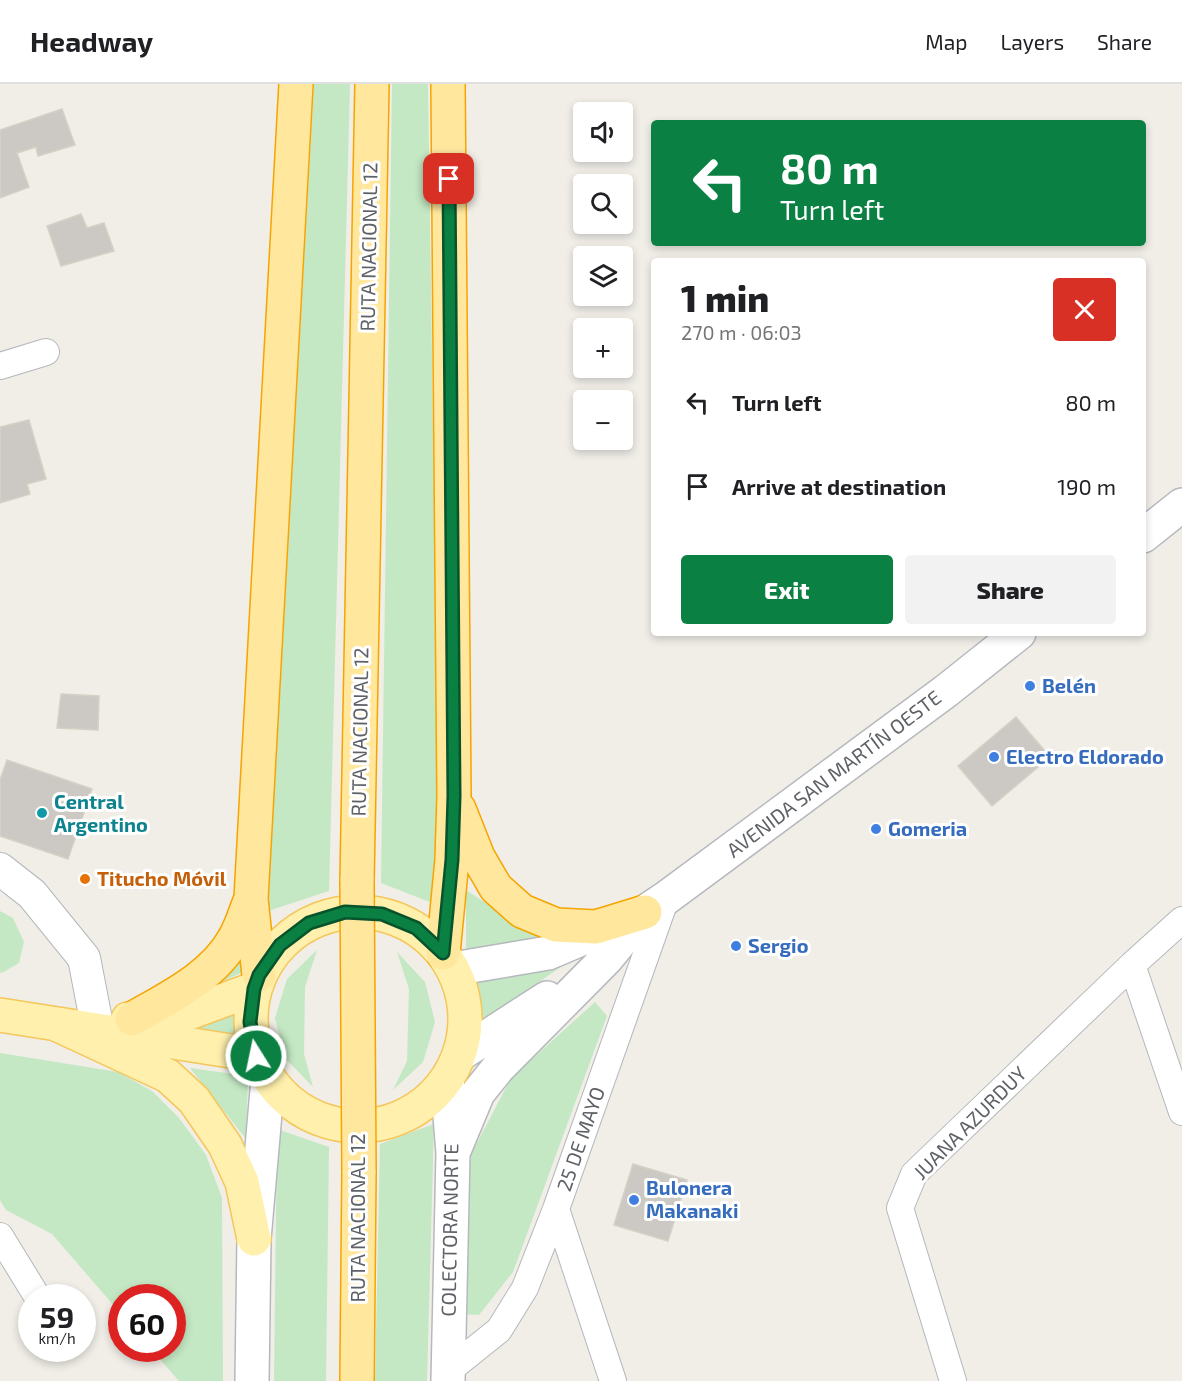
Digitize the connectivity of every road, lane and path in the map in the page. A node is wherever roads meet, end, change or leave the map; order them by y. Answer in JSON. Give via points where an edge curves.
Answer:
{"nodes":[{"id":1,"x":296,"y":84,"type":"edge"},
{"id":2,"x":372,"y":84,"type":"edge"},
{"id":3,"x":448,"y":84,"type":"edge"},
{"id":4,"x":46,"y":352,"type":"dead end"},
{"id":5,"x":0,"y":366,"type":"edge"},
{"id":6,"x":1182,"y":505,"type":"edge"},
{"id":7,"x":1146,"y":534,"type":"edge"},
{"id":8,"x":1016,"y":636,"type":"edge"},
{"id":9,"x":454,"y":796,"type":"junction"},
{"id":10,"x":0,"y":869,"type":"edge"},
{"id":11,"x":251,"y":899,"type":"junction"},
{"id":12,"x":656,"y":905,"type":"junction"},
{"id":13,"x":1182,"y":920,"type":"edge"},
{"id":14,"x":606,"y":959,"type":"junction"},
{"id":15,"x":448,"y":961,"type":"junction"},
{"id":16,"x":1132,"y":965,"type":"junction"},
{"id":17,"x":256,"y":982,"type":"junction"},
{"id":18,"x":0,"y":1015,"type":"edge"},
{"id":19,"x":132,"y":1018,"type":"junction"},
{"id":20,"x":96,"y":1020,"type":"junction"},
{"id":21,"x":57,"y":1025,"type":"junction"},
{"id":22,"x":262,"y":1067,"type":"junction"},
{"id":23,"x":453,"y":1067,"type":"junction"},
{"id":24,"x":1182,"y":1112,"type":"edge"},
{"id":25,"x":453,"y":1153,"type":"junction"},
{"id":26,"x":556,"y":1209,"type":"junction"},
{"id":27,"x":0,"y":1236,"type":"edge"},
{"id":28,"x":254,"y":1239,"type":"junction"},
{"id":29,"x":29,"y":1284,"type":"edge"},
{"id":30,"x":448,"y":1376,"type":"edge"},
{"id":31,"x":252,"y":1381,"type":"edge"},
{"id":32,"x":357,"y":1381,"type":"edge"},
{"id":33,"x":613,"y":1381,"type":"edge"},
{"id":34,"x":953,"y":1381,"type":"edge"}],
"edges":[{"from":1,"to":11,"type":"highway"},
{"from":2,"to":32,"type":"highway","name":"RUTA NACIONAL 12","bridge":true,"via":[[357,881]]},
{"from":3,"to":9,"type":"highway"},
{"from":4,"to":5,"type":"street"},
{"from":6,"to":7,"type":"main road"},
{"from":8,"to":12,"type":"main road","name":"AVENIDA SAN MARTÍN OESTE"},
{"from":9,"to":12,"type":"highway","via":[[496,888],[522,911],[556,925],[596,927]]},
{"from":9,"to":15,"type":"highway"},
{"from":10,"to":20,"type":"street","via":[[32,894],[84,958]]},
{"from":11,"to":17,"type":"highway"},
{"from":11,"to":19,"type":"highway","via":[[234,939],[215,965]]},
{"from":12,"to":14,"type":"main road"},
{"from":12,"to":15,"type":"main road","via":[[548,953]]},
{"from":12,"to":26,"type":"street","name":"25 DE MAYO"},
{"from":13,"to":16,"type":"street","name":"JUANA AZURDUY"},
{"from":14,"to":23,"type":"main road"},
{"from":14,"to":25,"type":"main road","via":[[478,1093]]},
{"from":15,"to":17,"type":"main road","via":[[416,928],[382,914],[345,912],[309,923],[280,945]]},
{"from":15,"to":23,"type":"main road","via":[[463,997],[466,1026]]},
{"from":16,"to":24,"type":"street"},
{"from":16,"to":34,"type":"street","name":"JUANA AZURDUY","via":[[914,1174],[900,1208]]},
{"from":17,"to":19,"type":"main road","via":[[186,1014]]},
{"from":17,"to":22,"type":"main road","via":[[250,1022]]},
{"from":18,"to":21,"type":"main road"},
{"from":19,"to":20,"type":"main road"},
{"from":20,"to":21,"type":"main road"},
{"from":21,"to":22,"type":"main road"},
{"from":21,"to":28,"type":"main road","via":[[168,1076],[194,1100],[225,1145],[242,1182]]},
{"from":22,"to":23,"type":"main road","via":[[292,1105],[323,1121],[357,1127],[392,1121],[423,1104]]},
{"from":22,"to":28,"type":"main road"},
{"from":23,"to":25,"type":"main road","name":"COLECTORA NORTE"},
{"from":25,"to":30,"type":"main road","name":"COLECTORA NORTE"},
{"from":26,"to":30,"type":"street","via":[[525,1288],[499,1330]]},
{"from":26,"to":33,"type":"street","name":"25 DE MAYO"},
{"from":27,"to":29,"type":"street"},
{"from":28,"to":31,"type":"main road"}]}
